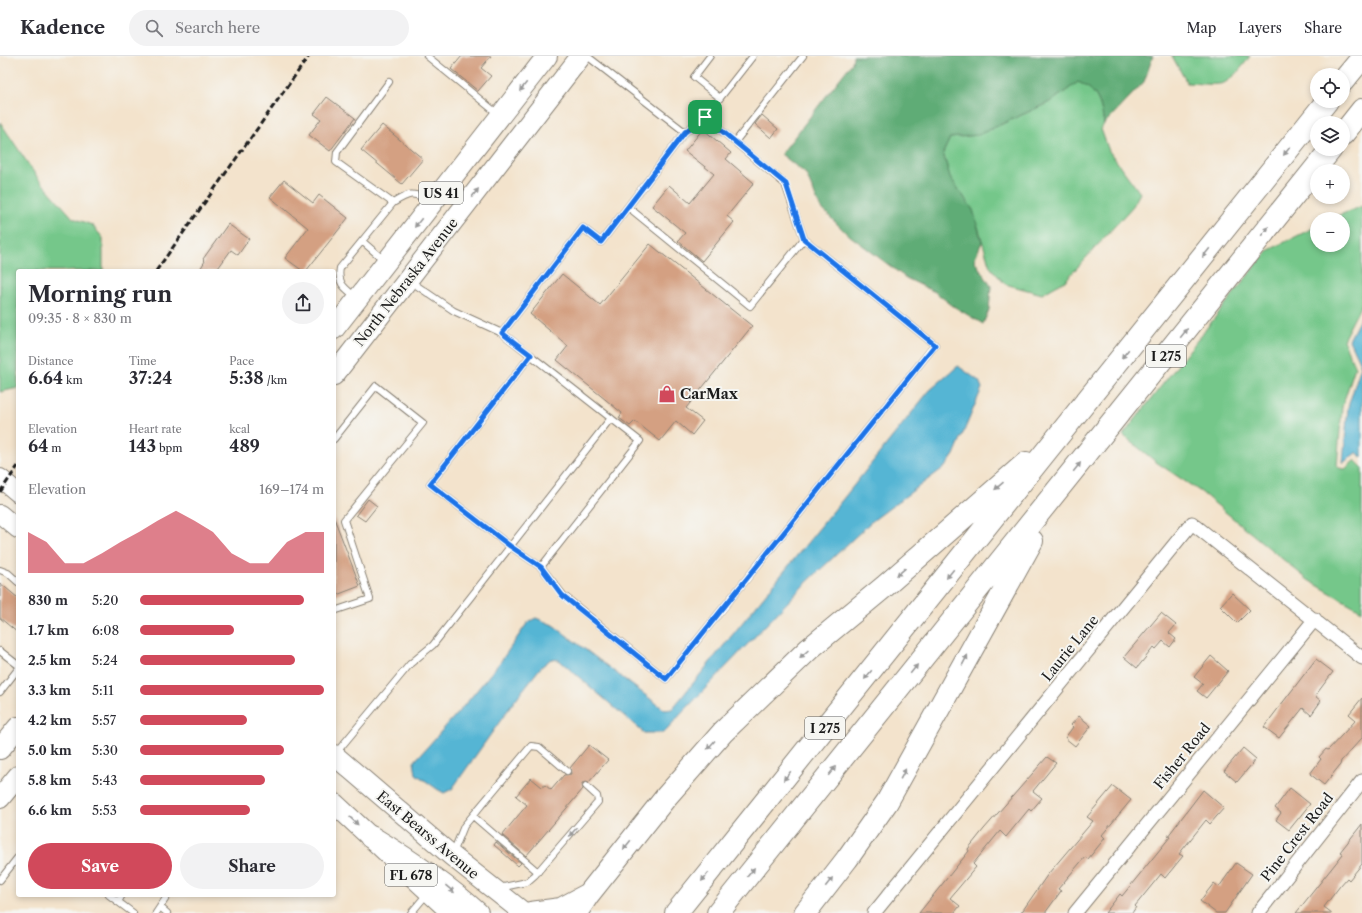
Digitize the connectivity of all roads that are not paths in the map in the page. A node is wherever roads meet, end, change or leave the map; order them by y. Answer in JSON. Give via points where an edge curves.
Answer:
{"nodes":[{"id":1,"x":427,"y":56,"type":"edge"},
{"id":2,"x":581,"y":56,"type":"edge"},
{"id":3,"x":587,"y":56,"type":"edge"},
{"id":4,"x":710,"y":56,"type":"edge"},
{"id":5,"x":753,"y":56,"type":"edge"},
{"id":6,"x":803,"y":56,"type":"edge"},
{"id":7,"x":543,"y":58,"type":"edge"},
{"id":8,"x":1362,"y":58,"type":"edge"},
{"id":9,"x":1350,"y":73,"type":"edge"},
{"id":10,"x":389,"y":82,"type":"dead end"},
{"id":11,"x":720,"y":98,"type":"junction"},
{"id":12,"x":1321,"y":108,"type":"edge"},
{"id":13,"x":1362,"y":110,"type":"edge"},
{"id":14,"x":500,"y":116,"type":"junction"},
{"id":15,"x":705,"y":117,"type":"junction"},
{"id":16,"x":1350,"y":125,"type":"edge"},
{"id":17,"x":685,"y":132,"type":"junction"},
{"id":18,"x":735,"y":142,"type":"junction"},
{"id":19,"x":1325,"y":156,"type":"edge"},
{"id":20,"x":393,"y":203,"type":"junction"},
{"id":21,"x":433,"y":203,"type":"junction"},
{"id":22,"x":628,"y":207,"type":"junction"},
{"id":23,"x":804,"y":239,"type":"junction"},
{"id":24,"x":362,"y":241,"type":"junction"},
{"id":25,"x":387,"y":262,"type":"junction"},
{"id":26,"x":408,"y":279,"type":"junction"},
{"id":27,"x":358,"y":298,"type":"junction"},
{"id":28,"x":336,"y":326,"type":"edge"},
{"id":29,"x":502,"y":333,"type":"junction"},
{"id":30,"x":531,"y":355,"type":"junction"},
{"id":31,"x":336,"y":372,"type":"edge"},
{"id":32,"x":611,"y":418,"type":"junction"},
{"id":33,"x":1070,"y":423,"type":"junction"},
{"id":34,"x":336,"y":436,"type":"edge"},
{"id":35,"x":0,"y":478,"type":"edge"},
{"id":36,"x":1064,"y":484,"type":"junction"},
{"id":37,"x":16,"y":491,"type":"edge"},
{"id":38,"x":0,"y":514,"type":"edge"},
{"id":39,"x":16,"y":527,"type":"edge"},
{"id":40,"x":510,"y":546,"type":"junction"},
{"id":41,"x":541,"y":567,"type":"junction"},
{"id":42,"x":0,"y":570,"type":"edge"},
{"id":43,"x":16,"y":580,"type":"edge"},
{"id":44,"x":336,"y":610,"type":"edge"},
{"id":45,"x":1315,"y":619,"type":"junction"},
{"id":46,"x":0,"y":651,"type":"edge"},
{"id":47,"x":1362,"y":658,"type":"edge"},
{"id":48,"x":16,"y":663,"type":"edge"},
{"id":49,"x":16,"y":672,"type":"edge"},
{"id":50,"x":0,"y":692,"type":"edge"},
{"id":51,"x":16,"y":730,"type":"edge"},
{"id":52,"x":0,"y":750,"type":"edge"},
{"id":53,"x":336,"y":753,"type":"edge"},
{"id":54,"x":336,"y":757,"type":"edge"},
{"id":55,"x":568,"y":771,"type":"dead end"},
{"id":56,"x":16,"y":780,"type":"edge"},
{"id":57,"x":1362,"y":781,"type":"edge"},
{"id":58,"x":586,"y":786,"type":"dead end"},
{"id":59,"x":0,"y":798,"type":"edge"},
{"id":60,"x":336,"y":805,"type":"edge"},
{"id":61,"x":473,"y":816,"type":"junction"},
{"id":62,"x":371,"y":837,"type":"junction"},
{"id":63,"x":452,"y":856,"type":"junction"},
{"id":64,"x":16,"y":860,"type":"edge"},
{"id":65,"x":538,"y":872,"type":"junction"},
{"id":66,"x":0,"y":880,"type":"edge"},
{"id":67,"x":493,"y":889,"type":"junction"},
{"id":68,"x":429,"y":892,"type":"junction"},
{"id":69,"x":588,"y":895,"type":"junction"},
{"id":70,"x":112,"y":897,"type":"edge"},
{"id":71,"x":121,"y":897,"type":"edge"},
{"id":72,"x":167,"y":897,"type":"edge"},
{"id":73,"x":118,"y":902,"type":"junction"},
{"id":74,"x":158,"y":910,"type":"edge"},
{"id":75,"x":132,"y":913,"type":"edge"},
{"id":76,"x":167,"y":913,"type":"edge"},
{"id":77,"x":411,"y":913,"type":"edge"},
{"id":78,"x":452,"y":913,"type":"edge"},
{"id":79,"x":477,"y":913,"type":"edge"},
{"id":80,"x":524,"y":913,"type":"edge"},
{"id":81,"x":531,"y":913,"type":"edge"},
{"id":82,"x":576,"y":913,"type":"edge"},
{"id":83,"x":676,"y":913,"type":"edge"},
{"id":84,"x":718,"y":913,"type":"edge"},
{"id":85,"x":805,"y":913,"type":"edge"},
{"id":86,"x":874,"y":913,"type":"edge"},
{"id":87,"x":1075,"y":913,"type":"edge"},
{"id":88,"x":1258,"y":913,"type":"edge"}],
"edges":[{"from":1,"to":14,"type":"lane"},
{"from":26,"to":2,"type":"main road","name":"North Nebraska Avenue","number":"US 41","one_way":true},
{"from":3,"to":17,"type":"lane"},
{"from":4,"to":11,"type":"lane","via":[[694,77]]},
{"from":5,"to":11,"type":"lane"},
{"from":6,"to":18,"type":"lane"},
{"from":7,"to":14,"type":"main road","name":"North Nebraska Avenue","number":"US 41","one_way":true},
{"from":8,"to":9,"type":"highway"},
{"from":10,"to":20,"type":"lane","via":[[337,152],[336,162]]},
{"from":11,"to":15,"type":"lane"},
{"from":12,"to":33,"type":"highway","number":"I 275","one_way":true},
{"from":13,"to":16,"type":"highway"},
{"from":14,"to":21,"type":"main road","name":"North Nebraska Avenue","number":"US 41"},
{"from":15,"to":17,"type":"lane"},
{"from":15,"to":18,"type":"lane"},
{"from":17,"to":22,"type":"lane"},
{"from":18,"to":23,"type":"lane","via":[[786,184]]},
{"from":36,"to":19,"type":"highway","number":"I 275","one_way":true},
{"from":20,"to":21,"type":"lane","via":[[406,194],[418,194]]},
{"from":20,"to":24,"type":"lane"},
{"from":21,"to":25,"type":"main road","name":"North Nebraska Avenue","number":"US 41","one_way":true},
{"from":22,"to":23,"type":"lane","via":[[750,306]]},
{"from":22,"to":29,"type":"lane","via":[[601,242],[583,228]]},
{"from":23,"to":41,"type":"lane","via":[[935,345],[666,679],[562,595]]},
{"from":24,"to":25,"type":"lane"},
{"from":24,"to":27,"type":"lane","via":[[340,268],[339,277],[341,284]]},
{"from":25,"to":26,"type":"main road"},
{"from":25,"to":27,"type":"main road","name":"North Nebraska Avenue","number":"US 41"},
{"from":26,"to":29,"type":"lane","via":[[454,311]]},
{"from":26,"to":31,"type":"main road","name":"North Nebraska Avenue","number":"US 41"},
{"from":27,"to":28,"type":"main road","name":"North Nebraska Avenue","number":"US 41"},
{"from":29,"to":30,"type":"lane"},
{"from":30,"to":32,"type":"lane"},
{"from":30,"to":40,"type":"lane","via":[[430,484]]},
{"from":32,"to":40,"type":"lane"},
{"from":32,"to":41,"type":"lane","via":[[640,441]]},
{"from":33,"to":69,"type":"highway","one_way":true,"via":[[884,587],[815,644],[754,701],[666,797]]},
{"from":33,"to":83,"type":"highway","number":"I 275","one_way":true},
{"from":34,"to":44,"type":"lane","via":[[376,386],[422,423],[344,520],[370,599]]},
{"from":35,"to":37,"type":"main road"},
{"from":84,"to":36,"type":"highway","number":"I 275","one_way":true},
{"from":85,"to":36,"type":"highway","one_way":true,"via":[[847,859],[895,790]]},
{"from":38,"to":39,"type":"main road"},
{"from":40,"to":41,"type":"lane"},
{"from":40,"to":53,"type":"lane","via":[[433,645],[410,664]]},
{"from":42,"to":43,"type":"lane"},
{"from":45,"to":47,"type":"street"},
{"from":45,"to":86,"type":"street","name":"Laurie Lane","via":[[1192,523]]},
{"from":45,"to":87,"type":"street","name":"Fisher Road"},
{"from":46,"to":48,"type":"lane"},
{"from":49,"to":50,"type":"lane"},
{"from":51,"to":52,"type":"main road"},
{"from":54,"to":63,"type":"main road","name":"East Bearss Avenue","number":"FL 678"},
{"from":55,"to":61,"type":"lane","via":[[539,747],[531,746]]},
{"from":56,"to":59,"type":"main road"},
{"from":57,"to":88,"type":"street","name":"Pine Crest Road"},
{"from":58,"to":65,"type":"lane","one_way":true,"via":[[597,796],[598,802]]},
{"from":60,"to":62,"type":"main road","number":"FL 678","one_way":true},
{"from":61,"to":63,"type":"lane","via":[[464,826]]},
{"from":61,"to":65,"type":"lane"},
{"from":62,"to":68,"type":"main road","number":"FL 678"},
{"from":62,"to":79,"type":"highway","one_way":true,"via":[[415,863],[448,887]]},
{"from":63,"to":67,"type":"main road","name":"East Bearss Avenue","number":"FL 678"},
{"from":64,"to":66,"type":"lane"},
{"from":65,"to":67,"type":"lane","via":[[527,882]]},
{"from":67,"to":80,"type":"main road","name":"East Bearss Avenue","number":"FL 678"},
{"from":68,"to":77,"type":"lane"},
{"from":68,"to":78,"type":"main road","number":"FL 678"},
{"from":69,"to":81,"type":"highway","via":[[561,909]]},
{"from":69,"to":82,"type":"highway"},
{"from":70,"to":73,"type":"lane"},
{"from":71,"to":73,"type":"lane"},
{"from":72,"to":74,"type":"lane"},
{"from":73,"to":75,"type":"lane"},
{"from":74,"to":76,"type":"lane"}]}
